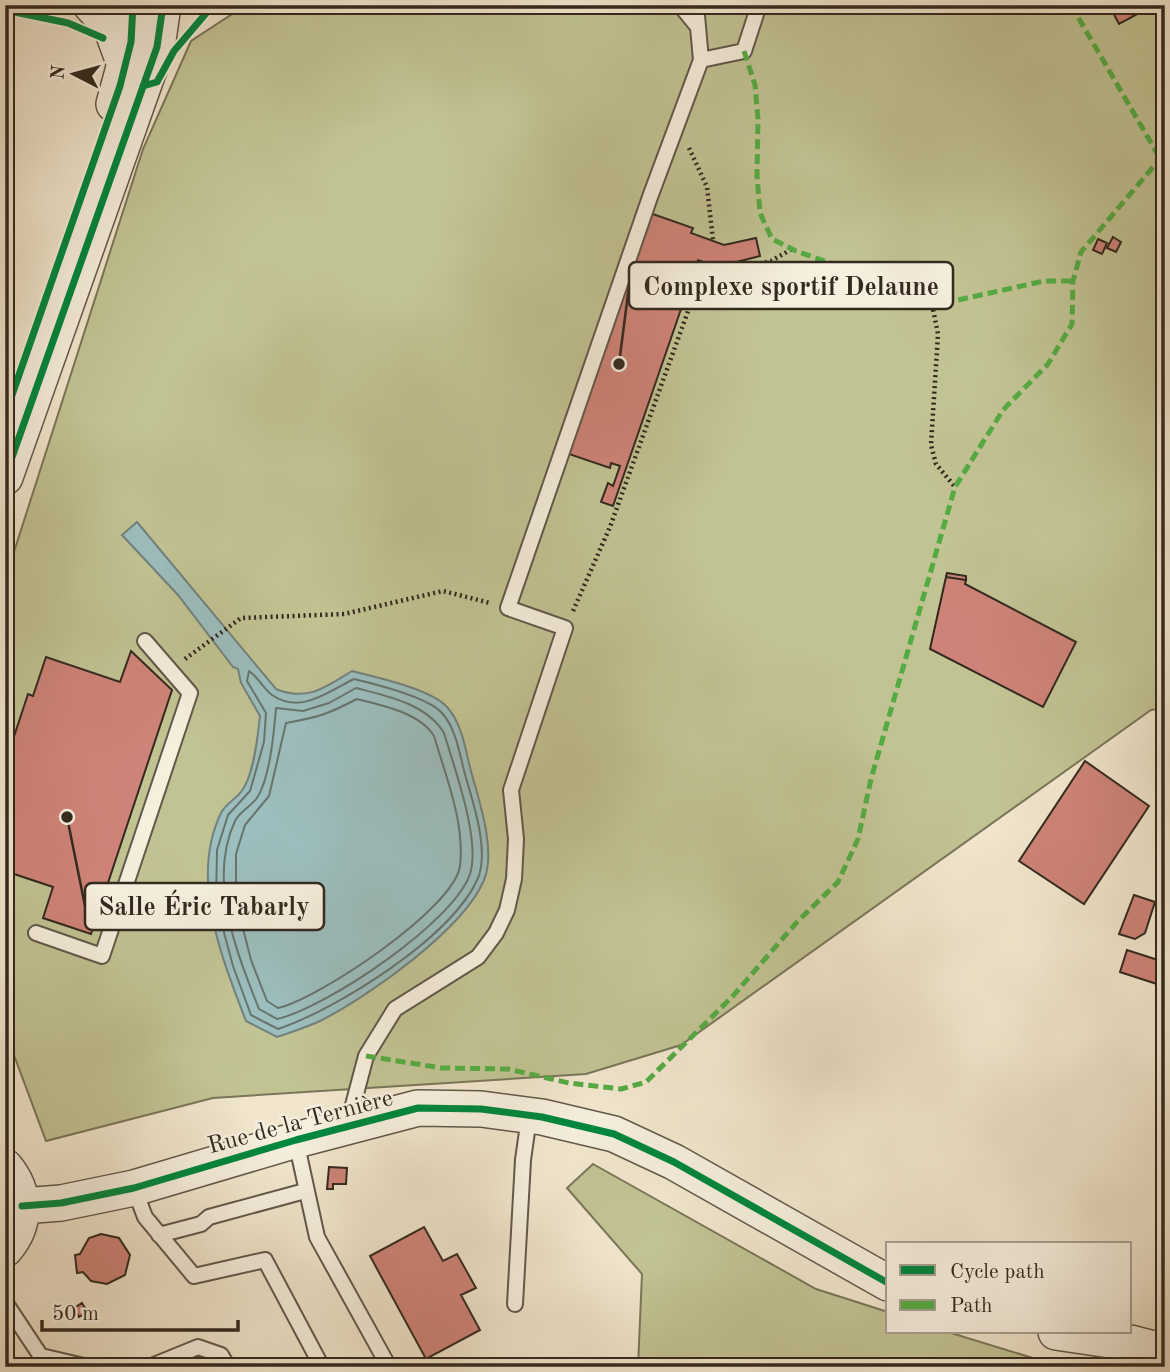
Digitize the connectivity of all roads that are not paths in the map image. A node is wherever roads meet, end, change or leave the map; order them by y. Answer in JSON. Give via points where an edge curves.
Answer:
{"nodes":[{"id":1,"x":91,"y":5,"type":"edge"},
{"id":2,"x":133,"y":5,"type":"edge"},
{"id":3,"x":163,"y":5,"type":"edge"},
{"id":4,"x":680,"y":5,"type":"edge"},
{"id":5,"x":696,"y":5,"type":"edge"},
{"id":6,"x":759,"y":5,"type":"edge"},
{"id":7,"x":698,"y":27,"type":"junction"},
{"id":8,"x":701,"y":60,"type":"junction"},
{"id":9,"x":125,"y":66,"type":"junction"},
{"id":10,"x":13,"y":413,"type":"edge"},
{"id":11,"x":5,"y":477,"type":"edge"},
{"id":12,"x":145,"y":641,"type":"dead end"},
{"id":13,"x":36,"y":933,"type":"dead end"},
{"id":14,"x":529,"y":1115,"type":"junction"},
{"id":15,"x":347,"y":1128,"type":"junction"},
{"id":16,"x":296,"y":1140,"type":"junction"},
{"id":17,"x":5,"y":1167,"type":"edge"},
{"id":18,"x":134,"y":1188,"type":"junction"},
{"id":19,"x":305,"y":1191,"type":"junction"},
{"id":20,"x":22,"y":1206,"type":"junction"},
{"id":21,"x":159,"y":1235,"type":"junction"},
{"id":22,"x":5,"y":1249,"type":"edge"},
{"id":23,"x":886,"y":1282,"type":"edge"},
{"id":24,"x":5,"y":1302,"type":"edge"},
{"id":25,"x":515,"y":1304,"type":"dead end"},
{"id":26,"x":1067,"y":1334,"type":"edge"},
{"id":27,"x":1165,"y":1352,"type":"edge"},
{"id":28,"x":43,"y":1363,"type":"edge"},
{"id":29,"x":88,"y":1367,"type":"edge"},
{"id":30,"x":149,"y":1367,"type":"edge"},
{"id":31,"x":228,"y":1367,"type":"edge"},
{"id":32,"x":321,"y":1367,"type":"edge"},
{"id":33,"x":389,"y":1367,"type":"edge"}],
"edges":[{"from":1,"to":9,"type":"street","via":[[111,27]]},
{"from":2,"to":9,"type":"street"},
{"from":3,"to":10,"type":"street","via":[[157,47]]},
{"from":4,"to":7,"type":"lane"},
{"from":5,"to":7,"type":"lane"},
{"from":6,"to":8,"type":"lane","via":[[744,51]]},
{"from":7,"to":8,"type":"lane"},
{"from":8,"to":15,"type":"lane","via":[[508,608],[565,628],[511,790],[516,839],[507,910],[478,957],[395,1009],[366,1056]]},
{"from":9,"to":10,"type":"street"},
{"from":10,"to":11,"type":"street"},
{"from":12,"to":13,"type":"lane","via":[[190,694],[102,956]]},
{"from":14,"to":15,"type":"street","name":"Rue de la Ternière","via":[[481,1108],[418,1108]]},
{"from":14,"to":23,"type":"street","name":"Rue de la Ternière","via":[[614,1134],[674,1162]]},
{"from":14,"to":25,"type":"lane"},
{"from":15,"to":16,"type":"street","name":"Rue de la Ternière"},
{"from":16,"to":18,"type":"street","name":"Rue de la Ternière"},
{"from":16,"to":19,"type":"lane"},
{"from":17,"to":20,"type":"street","via":[[17,1185]]},
{"from":18,"to":20,"type":"street","name":"Rue de la Ternière"},
{"from":18,"to":21,"type":"lane","via":[[140,1210]]},
{"from":19,"to":21,"type":"lane"},
{"from":19,"to":33,"type":"lane","via":[[317,1237]]},
{"from":20,"to":22,"type":"street","via":[[19,1227]]},
{"from":21,"to":32,"type":"lane","via":[[194,1276],[265,1260]]},
{"from":24,"to":28,"type":"lane"},
{"from":26,"to":27,"type":"street"},
{"from":28,"to":29,"type":"lane"},
{"from":30,"to":31,"type":"lane","via":[[198,1347],[221,1355]]}]}
